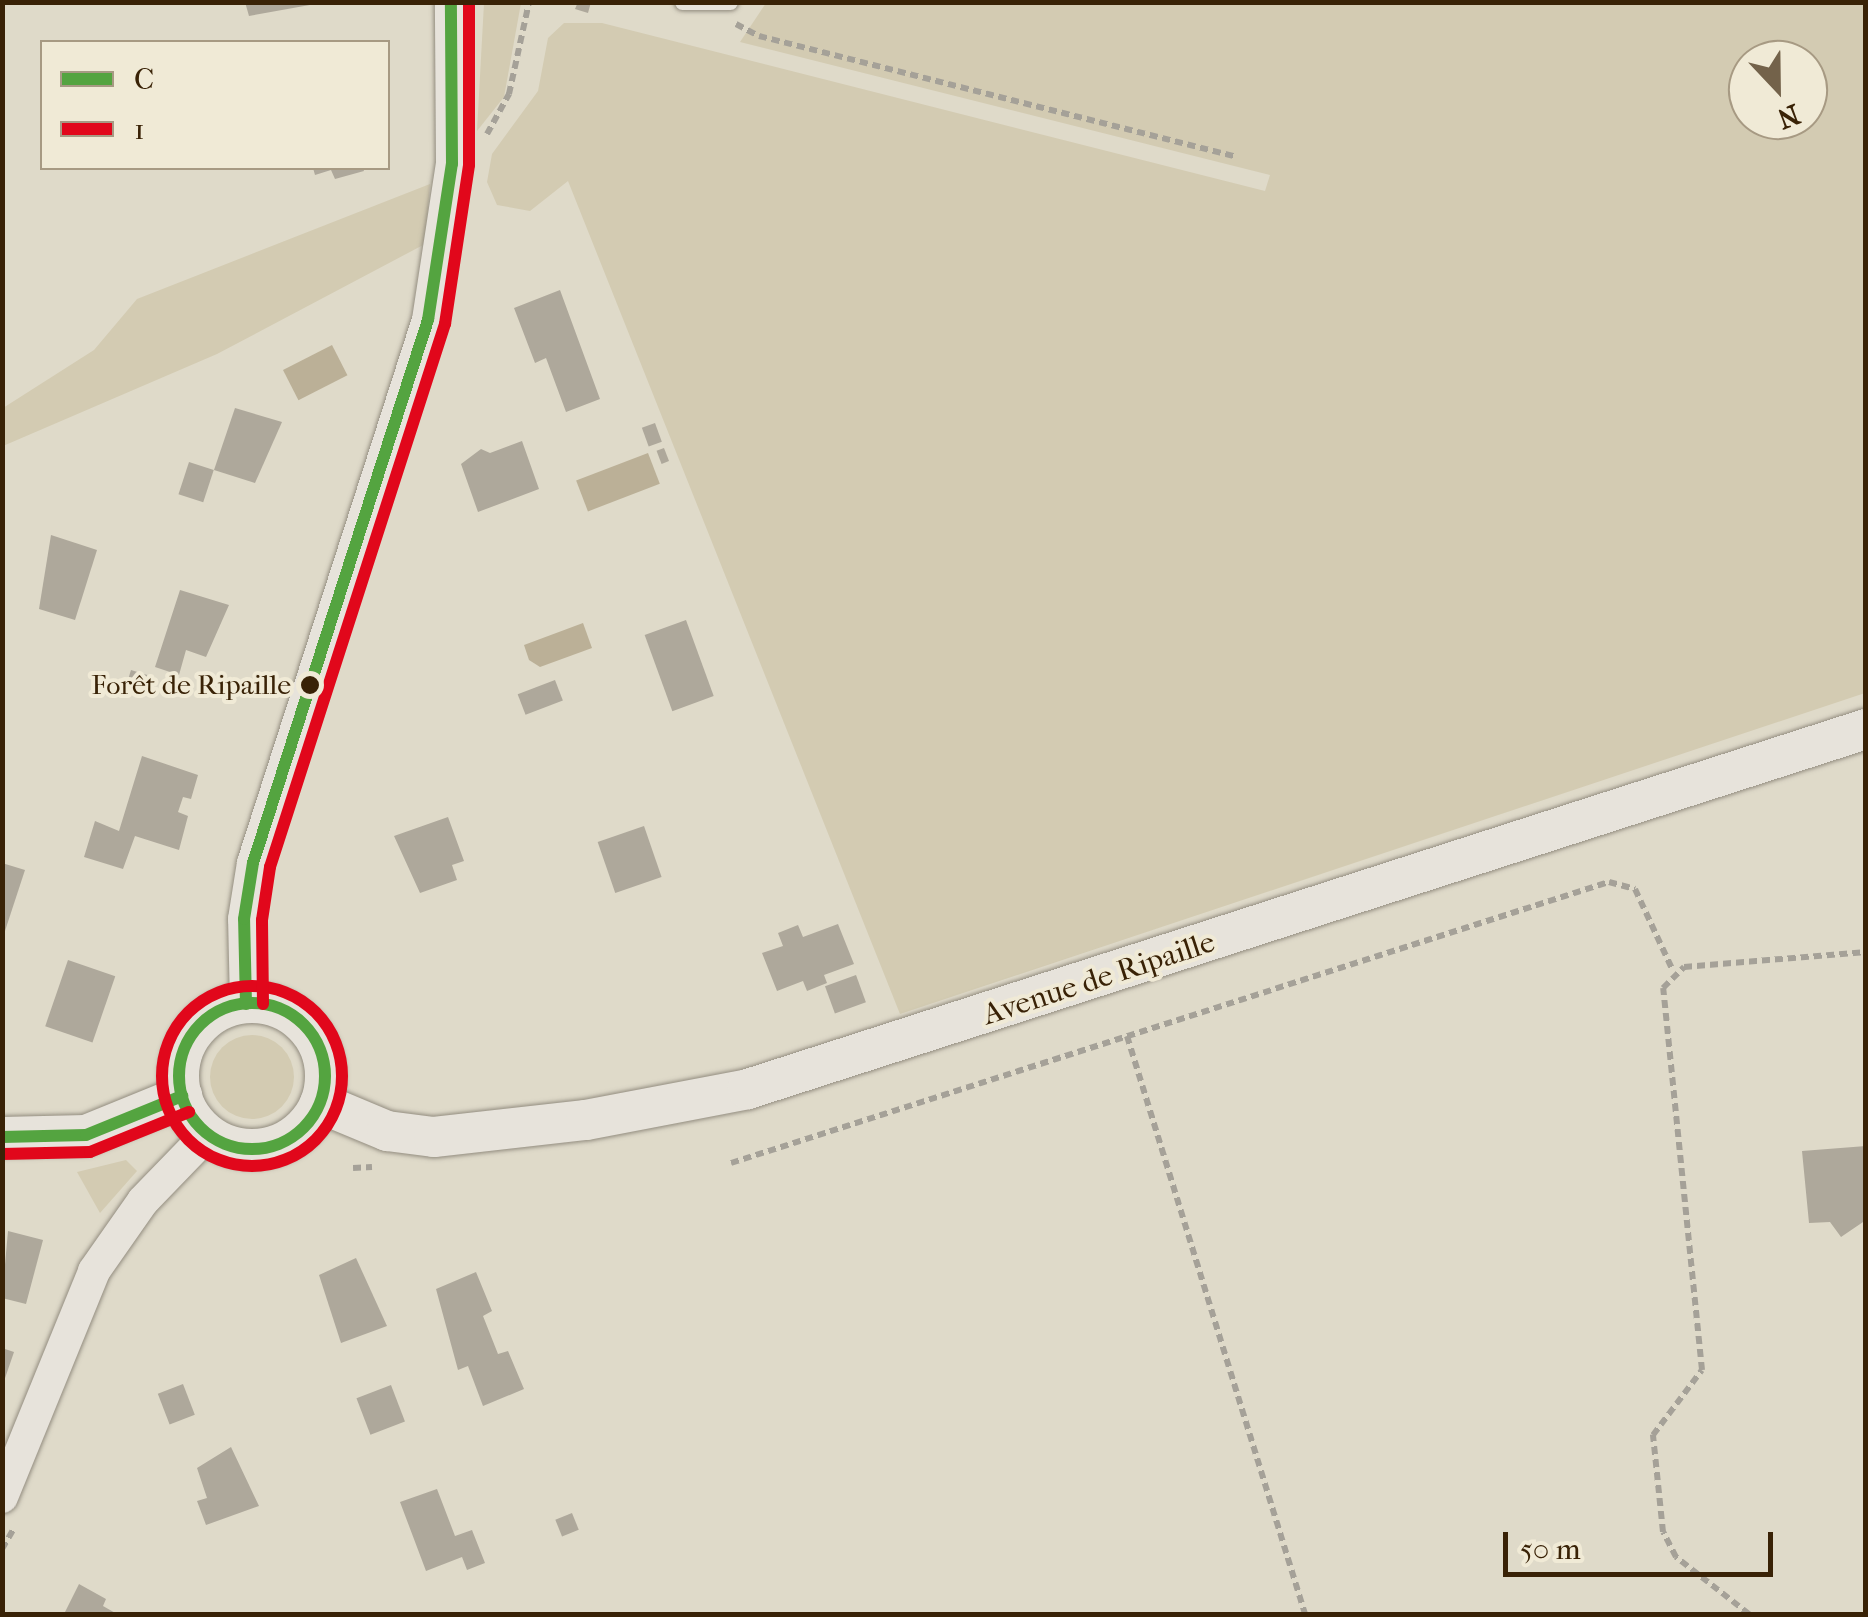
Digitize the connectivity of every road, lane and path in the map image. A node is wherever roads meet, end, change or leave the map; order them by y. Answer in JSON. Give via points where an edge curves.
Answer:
{"nodes":[{"id":1,"x":450,"y":2,"type":"edge"},
{"id":2,"x":529,"y":2,"type":"edge"},
{"id":3,"x":682,"y":2,"type":"edge"},
{"id":4,"x":730,"y":2,"type":"edge"},
{"id":5,"x":712,"y":6,"type":"junction"},
{"id":6,"x":1236,"y":157,"type":"dead end"},
{"id":7,"x":452,"y":164,"type":"junction"},
{"id":8,"x":1866,"y":730,"type":"edge"},
{"id":9,"x":1866,"y":952,"type":"edge"},
{"id":10,"x":1673,"y":971,"type":"junction"},
{"id":11,"x":246,"y":1004,"type":"junction"},
{"id":12,"x":1127,"y":1036,"type":"junction"},
{"id":13,"x":182,"y":1096,"type":"junction"},
{"id":14,"x":320,"y":1103,"type":"junction"},
{"id":15,"x":208,"y":1134,"type":"junction"},
{"id":16,"x":2,"y":1137,"type":"edge"},
{"id":17,"x":732,"y":1162,"type":"dead end"},
{"id":18,"x":2,"y":1497,"type":"edge"},
{"id":19,"x":1305,"y":1614,"type":"edge"},
{"id":20,"x":1750,"y":1614,"type":"edge"}],
"edges":[{"from":1,"to":7,"type":"street"},
{"from":2,"to":7,"type":"path","via":[[518,66],[498,120]]},
{"from":3,"to":5,"type":"lane"},
{"from":4,"to":5,"type":"lane"},
{"from":5,"to":6,"type":"path","via":[[759,36]]},
{"from":7,"to":11,"type":"street","via":[[442,245],[408,394],[254,863],[244,919]]},
{"from":8,"to":14,"type":"street","name":"Avenue de Ripaille","via":[[748,1088],[586,1120],[434,1136],[387,1131]]},
{"from":9,"to":10,"type":"path"},
{"from":10,"to":12,"type":"path","via":[[1641,898],[1619,880]]},
{"from":10,"to":20,"type":"path","via":[[1662,992],[1702,1370],[1655,1428],[1653,1450],[1671,1552]]},
{"from":11,"to":13,"type":"street","via":[[221,1010],[195,1032],[180,1063]]},
{"from":11,"to":14,"type":"street","via":[[276,1007],[310,1032],[325,1070]]},
{"from":12,"to":17,"type":"path"},
{"from":12,"to":19,"type":"path"},
{"from":13,"to":15,"type":"street"},
{"from":13,"to":16,"type":"street","via":[[86,1135]]},
{"from":14,"to":15,"type":"street","via":[[304,1128],[278,1145],[238,1148]]},
{"from":15,"to":18,"type":"street","via":[[143,1201],[94,1271]]}]}
